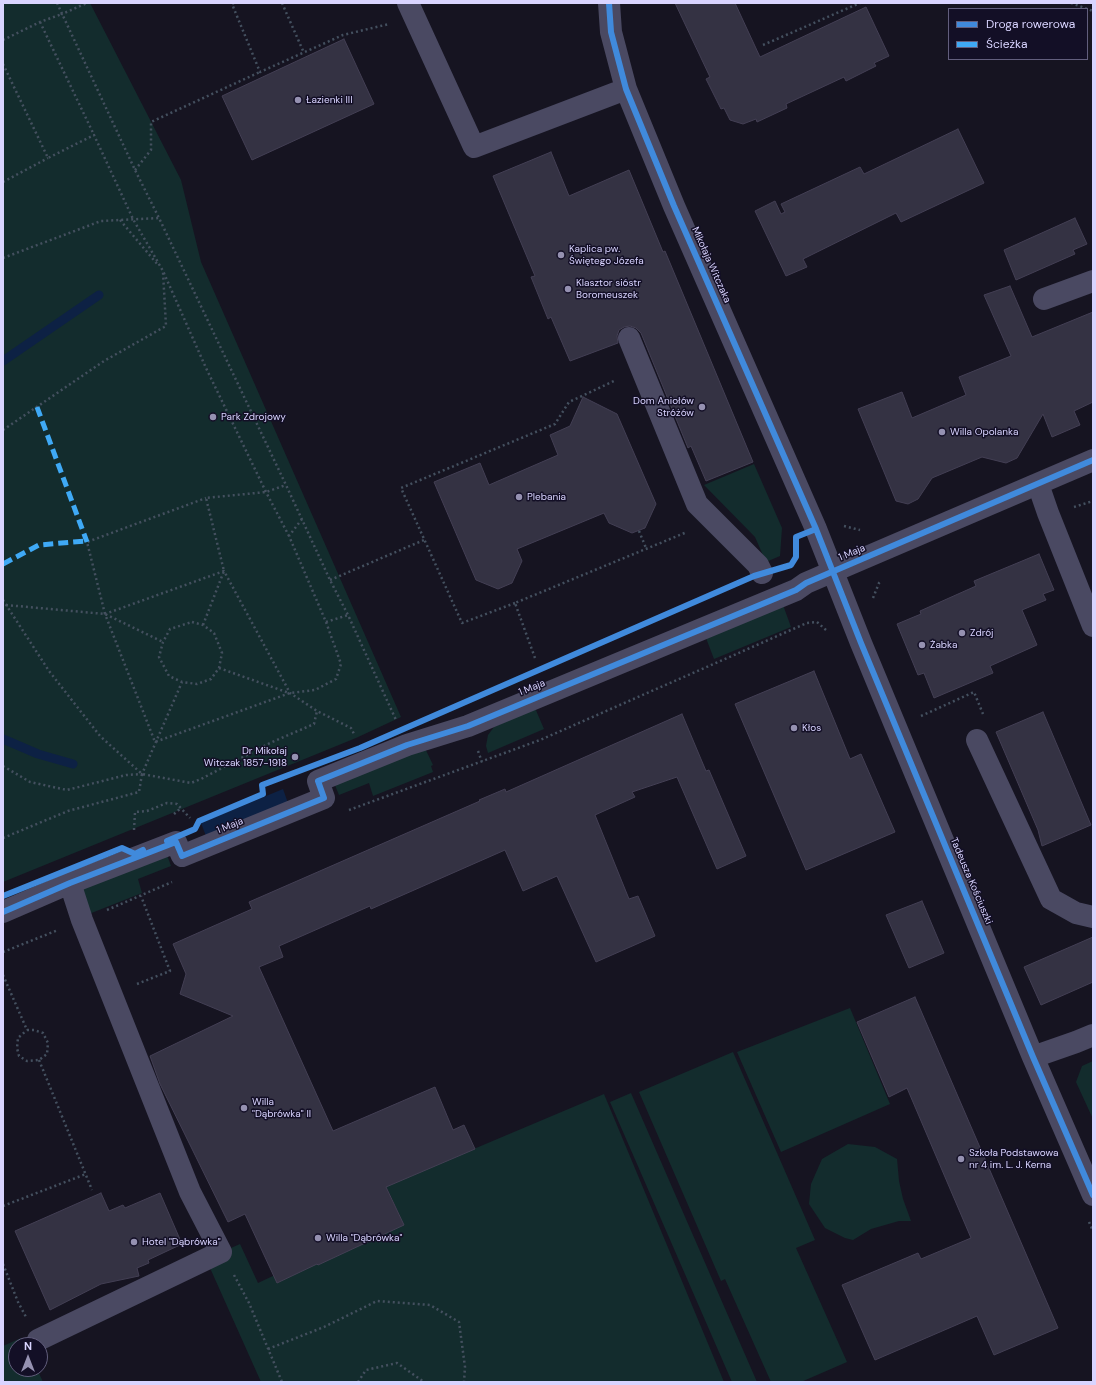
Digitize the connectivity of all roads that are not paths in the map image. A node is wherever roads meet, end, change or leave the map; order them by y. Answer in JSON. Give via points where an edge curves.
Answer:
{"nodes":[{"id":1,"x":608,"y":3,"type":"edge"},
{"id":2,"x":411,"y":11,"type":"edge"},
{"id":3,"x":626,"y":89,"type":"junction"},
{"id":4,"x":1093,"y":281,"type":"edge"},
{"id":5,"x":1044,"y":299,"type":"dead end"},
{"id":6,"x":629,"y":338,"type":"dead end"},
{"id":7,"x":1093,"y":460,"type":"edge"},
{"id":8,"x":1038,"y":484,"type":"junction"},
{"id":9,"x":833,"y":572,"type":"junction"},
{"id":10,"x":762,"y":573,"type":"dead end"},
{"id":11,"x":1093,"y":626,"type":"edge"},
{"id":12,"x":977,"y":740,"type":"dead end"},
{"id":13,"x":70,"y":883,"type":"junction"},
{"id":14,"x":3,"y":912,"type":"edge"},
{"id":15,"x":1093,"y":917,"type":"edge"},
{"id":16,"x":1093,"y":1035,"type":"edge"},
{"id":17,"x":1033,"y":1057,"type":"junction"},
{"id":18,"x":1093,"y":1195,"type":"edge"},
{"id":19,"x":44,"y":1337,"type":"edge"}],
"edges":[{"from":1,"to":3,"type":"street","name":"Mikołaja Witczaka","via":[[611,32]]},
{"from":2,"to":3,"type":"street","via":[[474,147]]},
{"from":3,"to":9,"type":"street","name":"Mikołaja Witczaka"},
{"from":4,"to":5,"type":"street"},
{"from":6,"to":10,"type":"street","via":[[697,504],[758,565]]},
{"from":7,"to":8,"type":"street","name":"1 Maja"},
{"from":8,"to":9,"type":"street","name":"1 Maja"},
{"from":8,"to":11,"type":"street"},
{"from":9,"to":13,"type":"street","name":"1 Maja","via":[[796,590],[468,726],[407,745],[318,781],[324,798],[182,856],[176,842]]},
{"from":9,"to":17,"type":"street","name":"Tadeusza Kościuszki"},
{"from":12,"to":15,"type":"street","via":[[1051,899],[1076,913]]},
{"from":13,"to":14,"type":"street","name":"1 Maja"},
{"from":13,"to":19,"type":"street","via":[[82,920],[190,1192],[221,1252]]},
{"from":16,"to":17,"type":"street"},
{"from":17,"to":18,"type":"street","name":"Tadeusza Kościuszki"}]}
